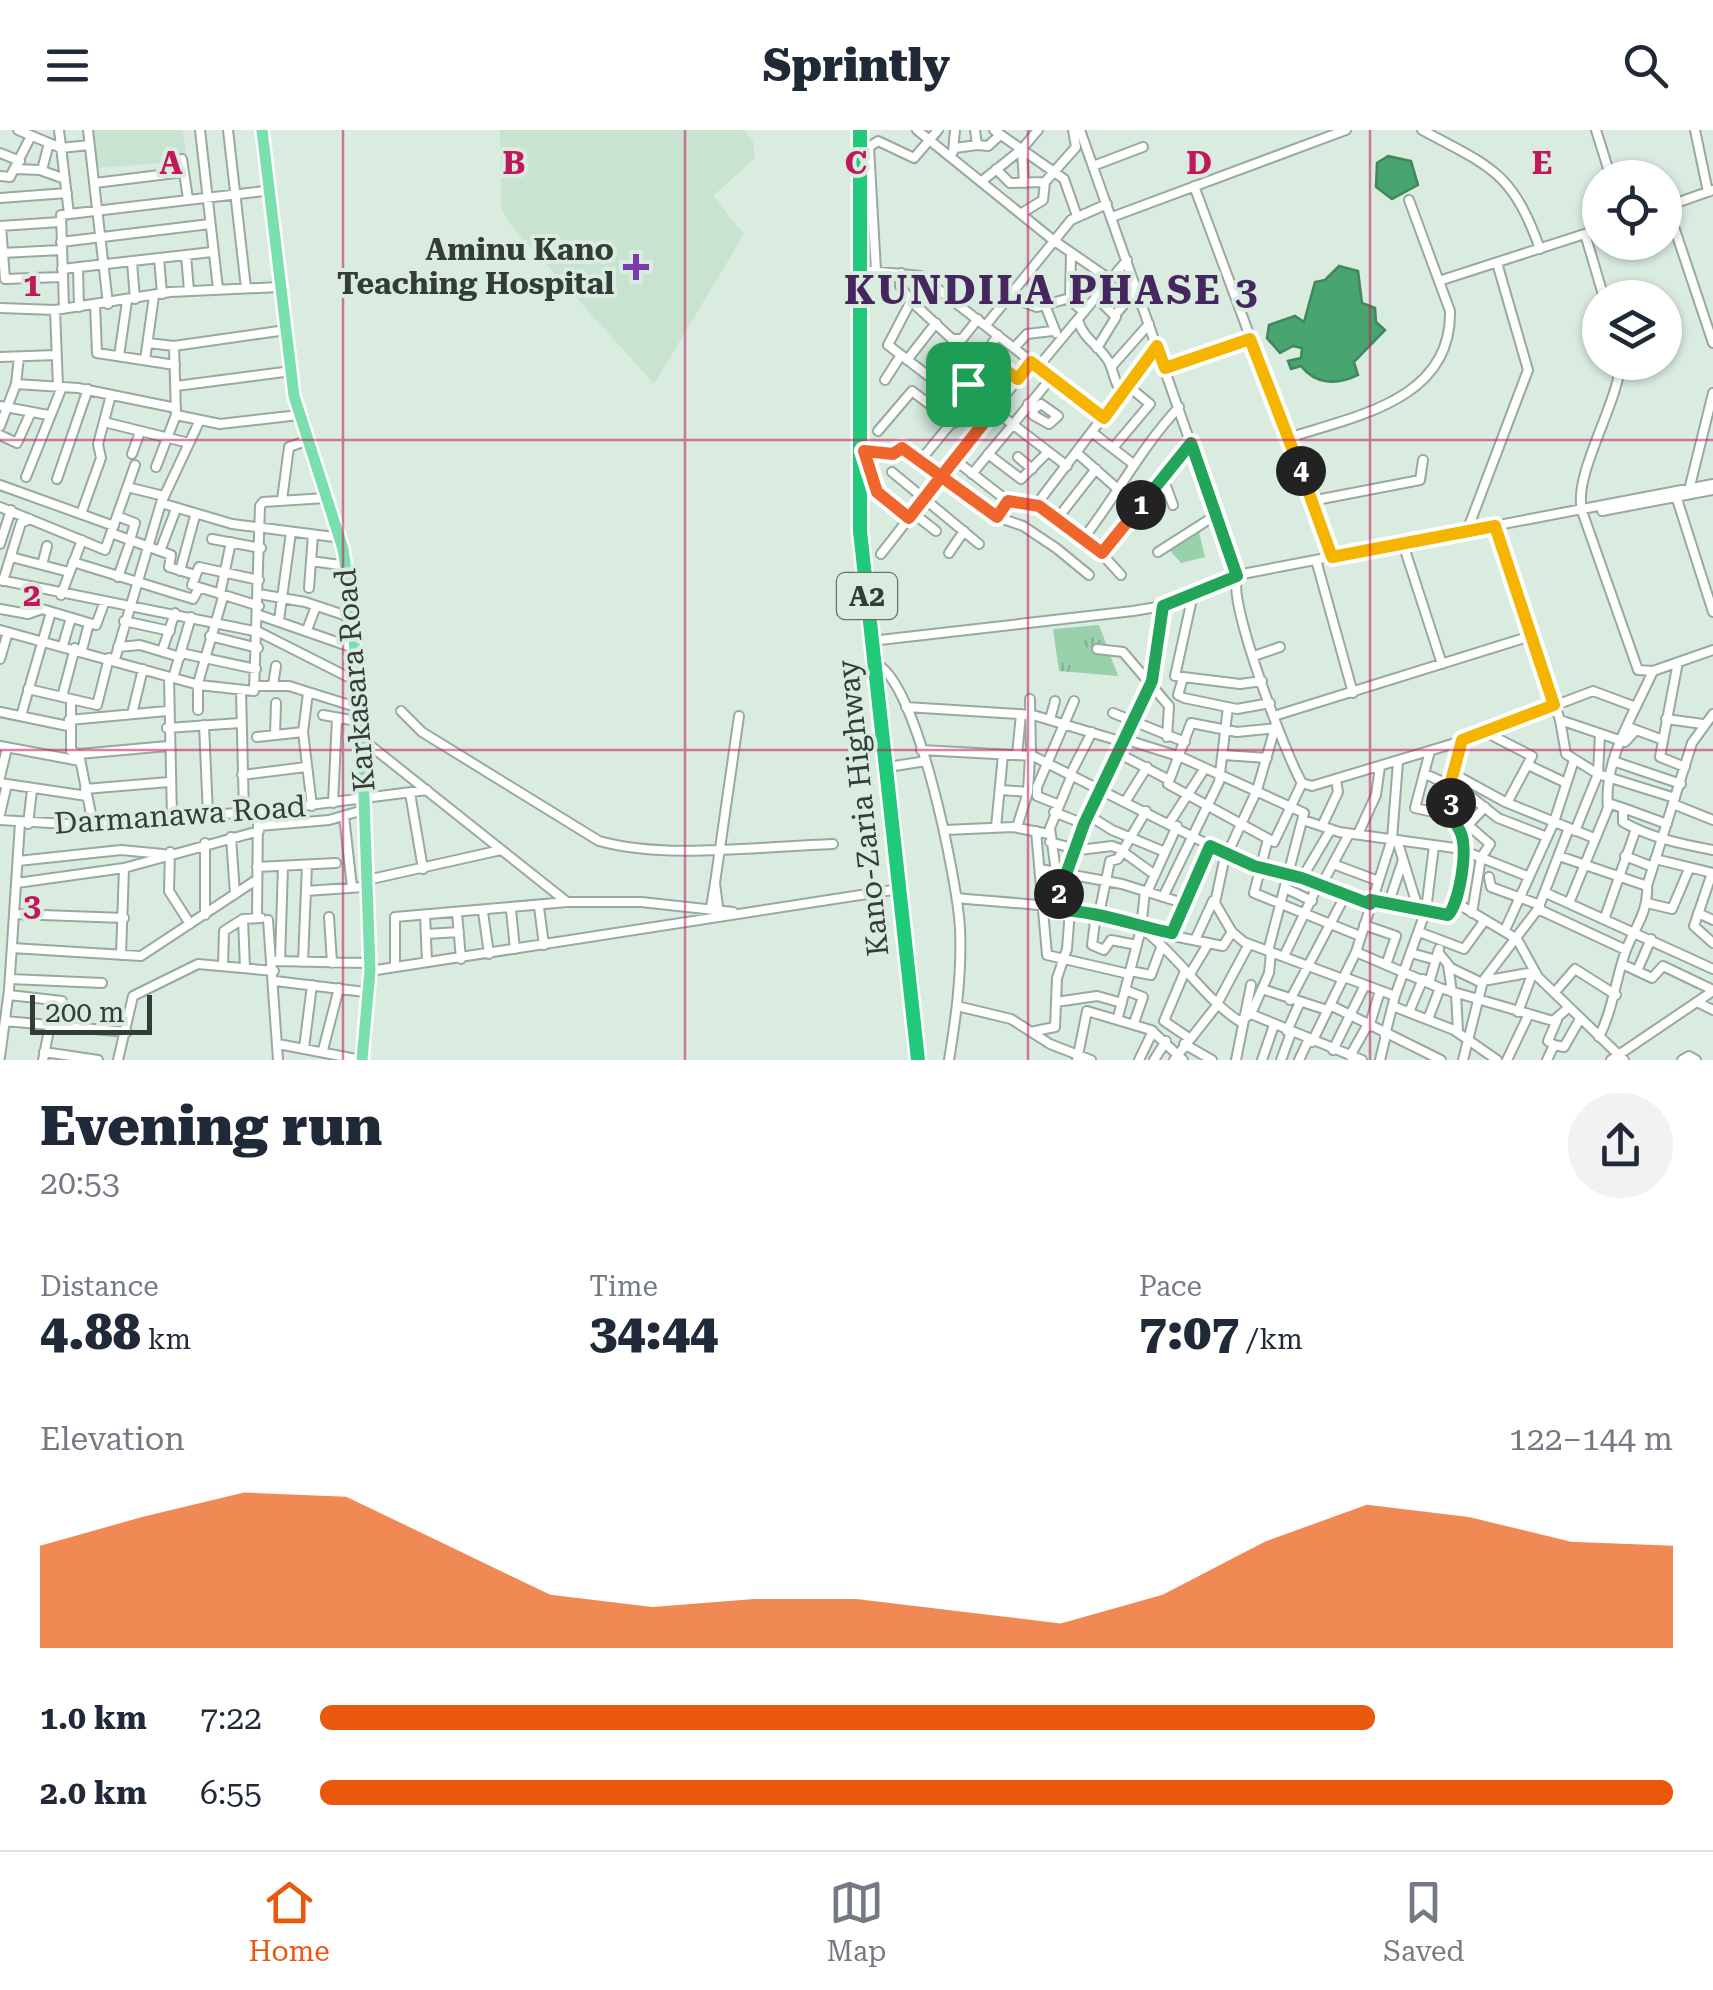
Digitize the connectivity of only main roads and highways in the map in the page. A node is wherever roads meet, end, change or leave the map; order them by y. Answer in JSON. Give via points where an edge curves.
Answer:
{"nodes":[{"id":1,"x":260,"y":130,"type":"edge"},
{"id":2,"x":856,"y":130,"type":"edge"},
{"id":3,"x":277,"y":287,"type":"junction"},
{"id":4,"x":296,"y":415,"type":"junction"},
{"id":5,"x":327,"y":507,"type":"junction"},
{"id":6,"x":362,"y":803,"type":"junction"},
{"id":7,"x":368,"y":960,"type":"junction"},
{"id":8,"x":358,"y":1060,"type":"edge"},
{"id":9,"x":914,"y":1060,"type":"edge"}],
"edges":[{"from":1,"to":3,"type":"main road","name":"Karkasara Road"},
{"from":1,"to":3,"type":"main road","name":"Karkasara Road"},
{"from":2,"to":9,"type":"highway","name":"Kano-Zaria Highway","number":"A2","via":[[861,451],[872,642]]},
{"from":2,"to":9,"type":"highway","name":"Kano-Zaria Highway","number":"A2","via":[[852,499]]},
{"from":3,"to":4,"type":"main road","name":"Karkasara Road"},
{"from":3,"to":4,"type":"main road","name":"Karkasara Road","via":[[284,372]]},
{"from":4,"to":5,"type":"main road","name":"Karkasara Road"},
{"from":4,"to":5,"type":"main road","name":"Karkasara Road"},
{"from":5,"to":6,"type":"main road","name":"Karkasara Road","via":[[347,616]]},
{"from":5,"to":6,"type":"main road","name":"Karkasara Road","via":[[345,560]]},
{"from":6,"to":7,"type":"main road","name":"Karkasara Road"},
{"from":7,"to":8,"type":"main road","name":"Karkasara Road"},
{"from":7,"to":8,"type":"main road","name":"Karkasara Road"}]}
